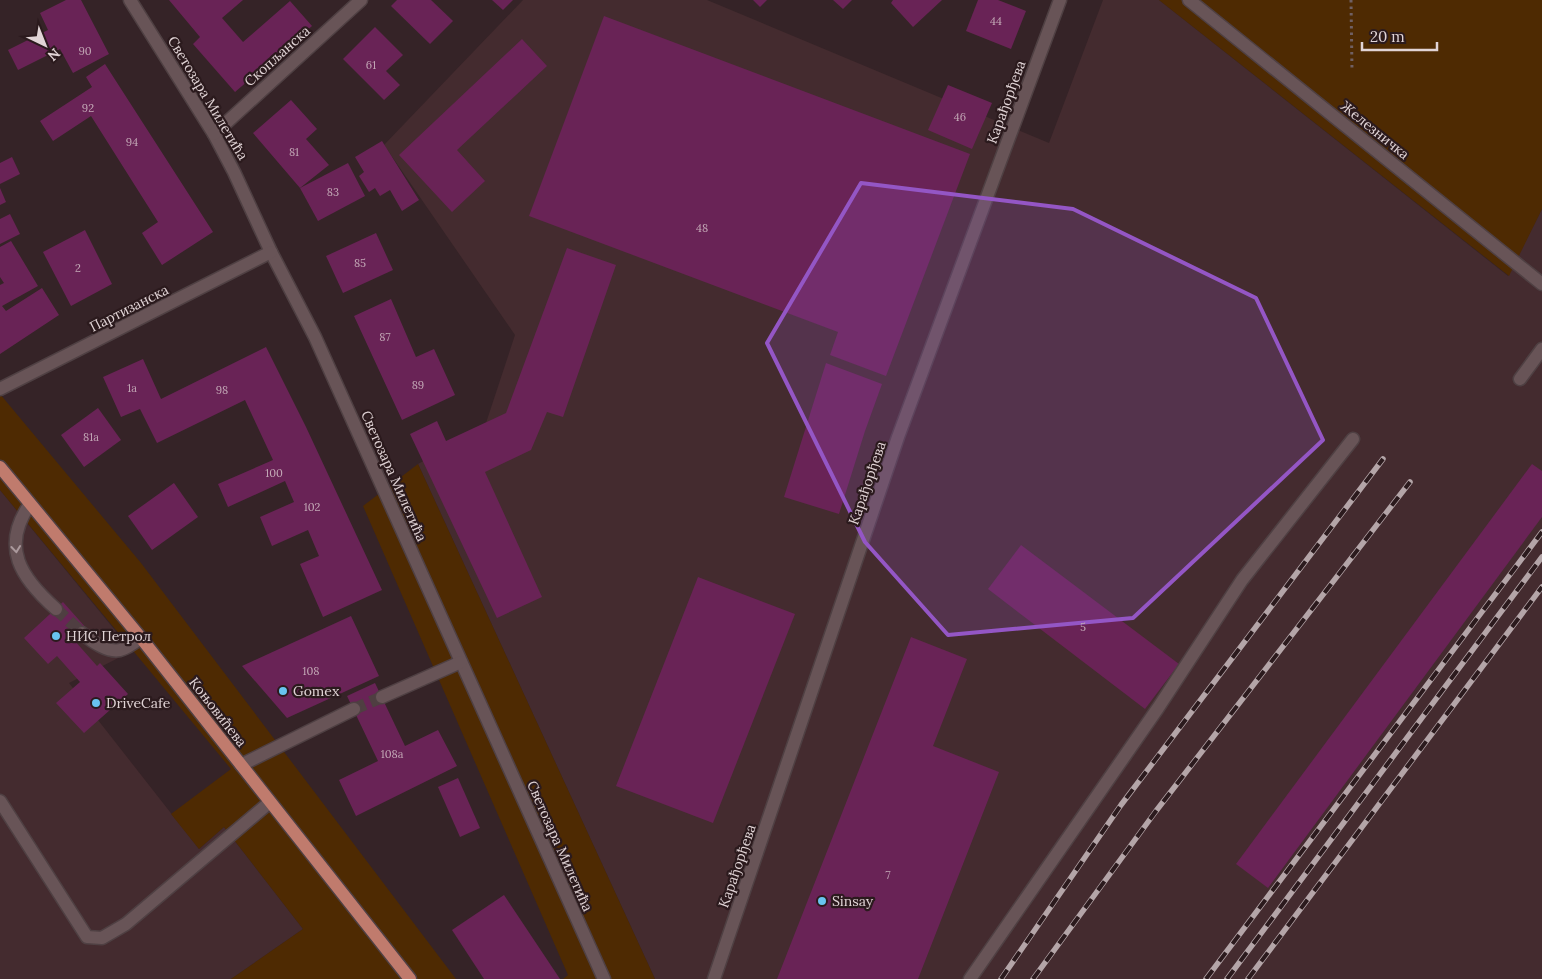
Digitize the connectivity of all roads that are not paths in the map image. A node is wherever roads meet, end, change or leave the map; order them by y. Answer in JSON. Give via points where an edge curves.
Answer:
{"nodes":[{"id":1,"x":130,"y":0,"type":"edge"},
{"id":2,"x":361,"y":0,"type":"edge"},
{"id":3,"x":1060,"y":0,"type":"edge"},
{"id":4,"x":1190,"y":0,"type":"edge"},
{"id":5,"x":214,"y":134,"type":"junction"},
{"id":6,"x":271,"y":252,"type":"junction"},
{"id":7,"x":1542,"y":284,"type":"edge"},
{"id":8,"x":1542,"y":349,"type":"edge"},
{"id":9,"x":1520,"y":379,"type":"dead end"},
{"id":10,"x":0,"y":389,"type":"edge"},
{"id":11,"x":1353,"y":439,"type":"dead end"},
{"id":12,"x":0,"y":467,"type":"edge"},
{"id":13,"x":30,"y":504,"type":"junction"},
{"id":14,"x":56,"y":609,"type":"tunnel mouth"},
{"id":15,"x":82,"y":633,"type":"tunnel mouth"},
{"id":16,"x":141,"y":638,"type":"junction"},
{"id":17,"x":461,"y":662,"type":"junction"},
{"id":18,"x":382,"y":697,"type":"tunnel mouth"},
{"id":19,"x":354,"y":710,"type":"tunnel mouth"},
{"id":20,"x":241,"y":765,"type":"junction"},
{"id":21,"x":0,"y":801,"type":"edge"},
{"id":22,"x":270,"y":802,"type":"junction"},
{"id":23,"x":410,"y":979,"type":"edge"},
{"id":24,"x":604,"y":979,"type":"edge"},
{"id":25,"x":714,"y":979,"type":"edge"},
{"id":26,"x":970,"y":979,"type":"edge"}],
"edges":[{"from":1,"to":5,"type":"street","name":"Светозара Милетића"},
{"from":2,"to":5,"type":"street","name":"Скопљанска"},
{"from":3,"to":25,"type":"street","name":"Карађорђева","via":[[898,437]]},
{"from":4,"to":7,"type":"street","name":"Железничка"},
{"from":5,"to":6,"type":"street","name":"Светозара Милетића"},
{"from":6,"to":10,"type":"street","name":"Партизанска"},
{"from":6,"to":17,"type":"street","name":"Светозара Милетића","via":[[315,337]]},
{"from":8,"to":9,"type":"street"},
{"from":11,"to":26,"type":"street","via":[[1242,580]]},
{"from":12,"to":13,"type":"main road","name":"Коњовићева"},
{"from":13,"to":14,"type":"street","one_way":true,"via":[[16,533],[14,550],[27,579]]},
{"from":13,"to":16,"type":"main road","name":"Коњовићева"},
{"from":15,"to":16,"type":"street","via":[[100,645],[118,651]]},
{"from":16,"to":20,"type":"main road","name":"Коњовићева"},
{"from":17,"to":18,"type":"street"},
{"from":17,"to":24,"type":"street","name":"Светозара Милетића"},
{"from":19,"to":20,"type":"street"},
{"from":20,"to":22,"type":"main road","name":"Коњовићева"},
{"from":21,"to":22,"type":"street","via":[[88,937],[102,938],[126,924]]},
{"from":22,"to":23,"type":"main road","name":"Коњовићева"}]}
